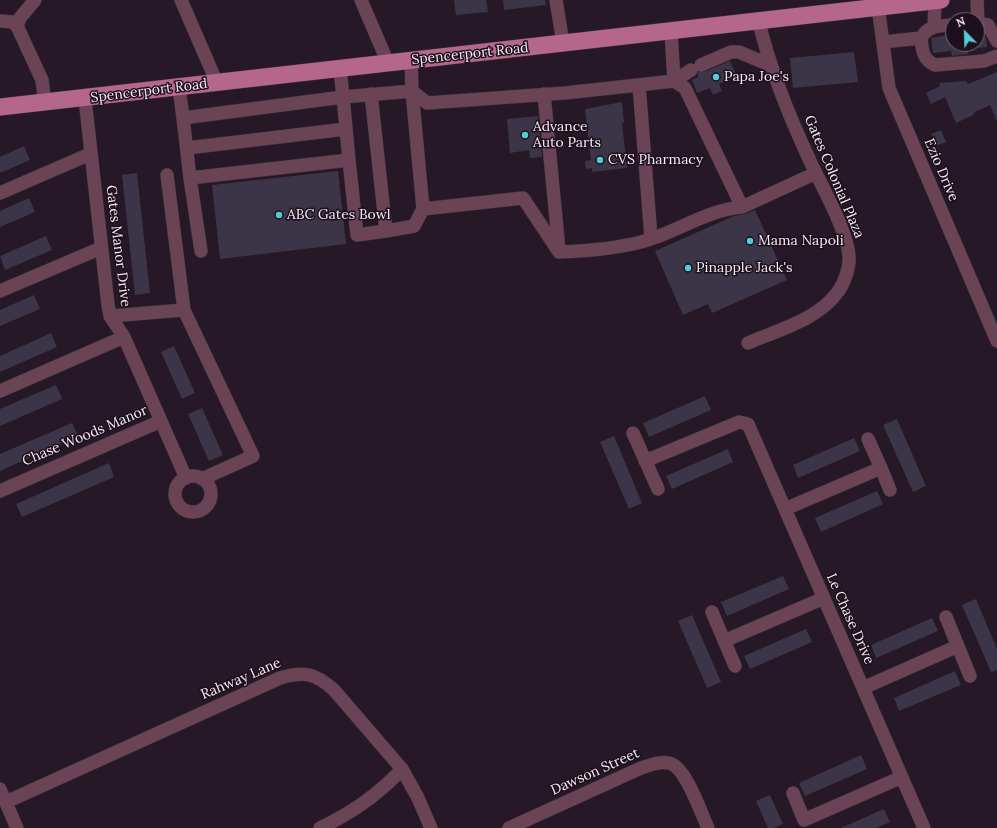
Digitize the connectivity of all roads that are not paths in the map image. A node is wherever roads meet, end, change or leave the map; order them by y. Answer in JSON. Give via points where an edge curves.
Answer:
{"nodes":[{"id":1,"x":35,"y":0,"type":"edge"},
{"id":2,"x":181,"y":0,"type":"edge"},
{"id":3,"x":361,"y":0,"type":"edge"},
{"id":4,"x":556,"y":0,"type":"edge"},
{"id":5,"x":935,"y":0,"type":"edge"},
{"id":6,"x":941,"y":0,"type":"edge"},
{"id":7,"x":977,"y":0,"type":"edge"},
{"id":8,"x":841,"y":5,"type":"edge"},
{"id":9,"x":878,"y":6,"type":"junction"},
{"id":10,"x":977,"y":12,"type":"edge"},
{"id":11,"x":0,"y":21,"type":"edge"},
{"id":12,"x":759,"y":22,"type":"junction"},
{"id":13,"x":985,"y":24,"type":"edge"},
{"id":14,"x":17,"y":26,"type":"junction"},
{"id":15,"x":945,"y":26,"type":"edge"},
{"id":16,"x":934,"y":27,"type":"junction"},
{"id":17,"x":671,"y":31,"type":"junction"},
{"id":18,"x":921,"y":38,"type":"junction"},
{"id":19,"x":997,"y":41,"type":"edge"},
{"id":20,"x":883,"y":42,"type":"junction"},
{"id":21,"x":563,"y":43,"type":"junction"},
{"id":22,"x":997,"y":56,"type":"edge"},
{"id":23,"x":411,"y":60,"type":"junction"},
{"id":24,"x":388,"y":63,"type":"junction"},
{"id":25,"x":770,"y":65,"type":"junction"},
{"id":26,"x":340,"y":69,"type":"junction"},
{"id":27,"x":674,"y":81,"type":"junction"},
{"id":28,"x":217,"y":83,"type":"junction"},
{"id":29,"x":639,"y":85,"type":"junction"},
{"id":30,"x":179,"y":88,"type":"junction"},
{"id":31,"x":412,"y":91,"type":"junction"},
{"id":32,"x":371,"y":94,"type":"junction"},
{"id":33,"x":544,"y":94,"type":"junction"},
{"id":34,"x":343,"y":97,"type":"junction"},
{"id":35,"x":85,"y":99,"type":"junction"},
{"id":36,"x":45,"y":102,"type":"junction"},
{"id":37,"x":0,"y":107,"type":"edge"},
{"id":38,"x":183,"y":118,"type":"junction"},
{"id":39,"x":346,"y":130,"type":"junction"},
{"id":40,"x":187,"y":148,"type":"junction"},
{"id":41,"x":90,"y":154,"type":"junction"},
{"id":42,"x":349,"y":160,"type":"junction"},
{"id":43,"x":816,"y":173,"type":"junction"},
{"id":44,"x":167,"y":175,"type":"dead end"},
{"id":45,"x":190,"y":178,"type":"junction"},
{"id":46,"x":0,"y":193,"type":"edge"},
{"id":47,"x":742,"y":208,"type":"junction"},
{"id":48,"x":423,"y":209,"type":"junction"},
{"id":49,"x":386,"y":231,"type":"junction"},
{"id":50,"x":651,"y":238,"type":"junction"},
{"id":51,"x":101,"y":248,"type":"junction"},
{"id":52,"x":201,"y":252,"type":"dead end"},
{"id":53,"x":559,"y":252,"type":"junction"},
{"id":54,"x":0,"y":292,"type":"edge"},
{"id":55,"x":184,"y":310,"type":"junction"},
{"id":56,"x":110,"y":316,"type":"junction"},
{"id":57,"x":124,"y":336,"type":"junction"},
{"id":58,"x":997,"y":341,"type":"edge"},
{"id":59,"x":748,"y":343,"type":"dead end"},
{"id":60,"x":0,"y":390,"type":"edge"},
{"id":61,"x":161,"y":421,"type":"junction"},
{"id":62,"x":633,"y":433,"type":"dead end"},
{"id":63,"x":868,"y":439,"type":"dead end"},
{"id":64,"x":645,"y":461,"type":"junction"},
{"id":65,"x":881,"y":468,"type":"junction"},
{"id":66,"x":186,"y":478,"type":"junction"},
{"id":67,"x":202,"y":479,"type":"junction"},
{"id":68,"x":658,"y":489,"type":"dead end"},
{"id":69,"x":890,"y":490,"type":"dead end"},
{"id":70,"x":0,"y":491,"type":"edge"},
{"id":71,"x":785,"y":509,"type":"junction"},
{"id":72,"x":824,"y":598,"type":"junction"},
{"id":73,"x":712,"y":612,"type":"dead end"},
{"id":74,"x":946,"y":617,"type":"dead end"},
{"id":75,"x":724,"y":641,"type":"junction"},
{"id":76,"x":958,"y":646,"type":"junction"},
{"id":77,"x":735,"y":666,"type":"dead end"},
{"id":78,"x":970,"y":676,"type":"dead end"},
{"id":79,"x":863,"y":688,"type":"junction"},
{"id":80,"x":402,"y":769,"type":"junction"},
{"id":81,"x":902,"y":777,"type":"junction"},
{"id":82,"x":0,"y":789,"type":"edge"},
{"id":83,"x":793,"y":793,"type":"dead end"},
{"id":84,"x":6,"y":802,"type":"junction"},
{"id":85,"x":806,"y":824,"type":"edge"},
{"id":86,"x":17,"y":828,"type":"edge"},
{"id":87,"x":320,"y":828,"type":"edge"},
{"id":88,"x":431,"y":828,"type":"edge"},
{"id":89,"x":509,"y":828,"type":"edge"},
{"id":90,"x":708,"y":828,"type":"edge"},
{"id":91,"x":924,"y":828,"type":"edge"}],
"edges":[{"from":1,"to":14,"type":"street","via":[[20,18]]},
{"from":2,"to":28,"type":"street"},
{"from":3,"to":24,"type":"street"},
{"from":4,"to":21,"type":"street"},
{"from":5,"to":6,"type":"main road","name":"Spencerport Road"},
{"from":5,"to":9,"type":"main road","name":"Spencerport Road"},
{"from":5,"to":16,"type":"street"},
{"from":7,"to":10,"type":"street"},
{"from":8,"to":9,"type":"main road","name":"Spencerport Road"},
{"from":8,"to":12,"type":"main road","name":"Spencerport Road"},
{"from":9,"to":20,"type":"street","name":"Ezio Drive"},
{"from":11,"to":14,"type":"street","via":[[12,22]]},
{"from":12,"to":17,"type":"main road","name":"Spencerport Road"},
{"from":12,"to":25,"type":"street","name":"Gates Colonial Plaza"},
{"from":13,"to":19,"type":"street","via":[[988,25]]},
{"from":14,"to":36,"type":"street","via":[[42,80]]},
{"from":15,"to":16,"type":"street"},
{"from":16,"to":18,"type":"street","via":[[924,31]]},
{"from":17,"to":21,"type":"main road","name":"Spencerport Road"},
{"from":17,"to":27,"type":"street"},
{"from":18,"to":20,"type":"street"},
{"from":18,"to":22,"type":"street","via":[[922,52],[928,62],[935,66]]},
{"from":20,"to":58,"type":"street","name":"Ezio Drive","via":[[889,88]]},
{"from":21,"to":23,"type":"main road","name":"Spencerport Road"},
{"from":23,"to":24,"type":"main road","name":"Spencerport Road"},
{"from":23,"to":31,"type":"street"},
{"from":24,"to":26,"type":"main road","name":"Spencerport Road"},
{"from":25,"to":27,"type":"street","via":[[740,52],[731,52]]},
{"from":25,"to":43,"type":"street","name":"Gates Colonial Plaza"},
{"from":26,"to":28,"type":"main road","name":"Spencerport Road"},
{"from":26,"to":34,"type":"street"},
{"from":27,"to":29,"type":"street"},
{"from":27,"to":47,"type":"street","via":[[685,88]]},
{"from":28,"to":30,"type":"main road","name":"Spencerport Road"},
{"from":29,"to":33,"type":"street"},
{"from":29,"to":50,"type":"street"},
{"from":30,"to":35,"type":"main road","name":"Spencerport Road"},
{"from":30,"to":38,"type":"street"},
{"from":31,"to":32,"type":"street"},
{"from":31,"to":33,"type":"street","via":[[427,103]]},
{"from":31,"to":48,"type":"street"},
{"from":32,"to":34,"type":"street"},
{"from":32,"to":49,"type":"street"},
{"from":33,"to":53,"type":"street"},
{"from":34,"to":38,"type":"street"},
{"from":34,"to":39,"type":"street"},
{"from":35,"to":36,"type":"main road","name":"Spencerport Road"},
{"from":35,"to":41,"type":"street","name":"Gates Manor Drive"},
{"from":36,"to":37,"type":"main road","name":"Spencerport Road"},
{"from":38,"to":40,"type":"street"},
{"from":39,"to":40,"type":"street"},
{"from":39,"to":42,"type":"street"},
{"from":40,"to":45,"type":"street"},
{"from":41,"to":46,"type":"street"},
{"from":41,"to":51,"type":"street","name":"Gates Manor Drive"},
{"from":42,"to":45,"type":"street"},
{"from":42,"to":49,"type":"street","via":[[357,235]]},
{"from":43,"to":47,"type":"street"},
{"from":43,"to":59,"type":"street","name":"Gates Colonial Plaza","via":[[846,244],[849,256],[846,275],[838,293],[823,308],[803,320]]},
{"from":44,"to":55,"type":"street"},
{"from":45,"to":52,"type":"street"},
{"from":47,"to":50,"type":"street","via":[[725,209]]},
{"from":48,"to":49,"type":"street","via":[[414,226]]},
{"from":48,"to":53,"type":"street","via":[[523,198]]},
{"from":50,"to":53,"type":"street","via":[[642,242],[591,251]]},
{"from":51,"to":54,"type":"street"},
{"from":51,"to":56,"type":"street","name":"Gates Manor Drive"},
{"from":55,"to":56,"type":"street"},
{"from":55,"to":67,"type":"street","via":[[253,456]]},
{"from":56,"to":57,"type":"street","name":"Gates Manor Drive"},
{"from":57,"to":60,"type":"street"},
{"from":57,"to":61,"type":"street","name":"Gates Manor Drive"},
{"from":61,"to":66,"type":"street","name":"Gates Manor Drive"},
{"from":61,"to":70,"type":"street","name":"Chase Woods Manor"},
{"from":62,"to":64,"type":"street"},
{"from":63,"to":65,"type":"street"},
{"from":64,"to":68,"type":"street"},
{"from":64,"to":71,"type":"street","name":"Le Chase Drive","via":[[739,422],[748,424]]},
{"from":65,"to":69,"type":"street"},
{"from":65,"to":71,"type":"street"},
{"from":66,"to":67,"type":"street","via":[[191,476]]},
{"from":66,"to":67,"type":"street","via":[[177,485],[176,496],[181,506],[190,511],[202,509],[209,500],[210,488]]},
{"from":71,"to":72,"type":"street","name":"Le Chase Drive"},
{"from":72,"to":75,"type":"street"},
{"from":72,"to":79,"type":"street","name":"Le Chase Drive"},
{"from":73,"to":75,"type":"street"},
{"from":74,"to":76,"type":"street"},
{"from":75,"to":77,"type":"street"},
{"from":76,"to":78,"type":"street"},
{"from":76,"to":79,"type":"street"},
{"from":79,"to":81,"type":"street","name":"Le Chase Drive"},
{"from":80,"to":84,"type":"street","name":"Rahway Lane","via":[[326,682],[306,674],[295,674]]},
{"from":80,"to":87,"type":"street","via":[[367,802]]},
{"from":80,"to":88,"type":"street","name":"Rahway Lane"},
{"from":81,"to":85,"type":"street"},
{"from":81,"to":91,"type":"street","name":"Le Chase Drive"},
{"from":82,"to":84,"type":"street"},
{"from":83,"to":85,"type":"street"},
{"from":84,"to":86,"type":"street"},
{"from":89,"to":90,"type":"street","name":"Dawson Street","via":[[641,768],[658,763],[672,764],[685,777]]}]}
